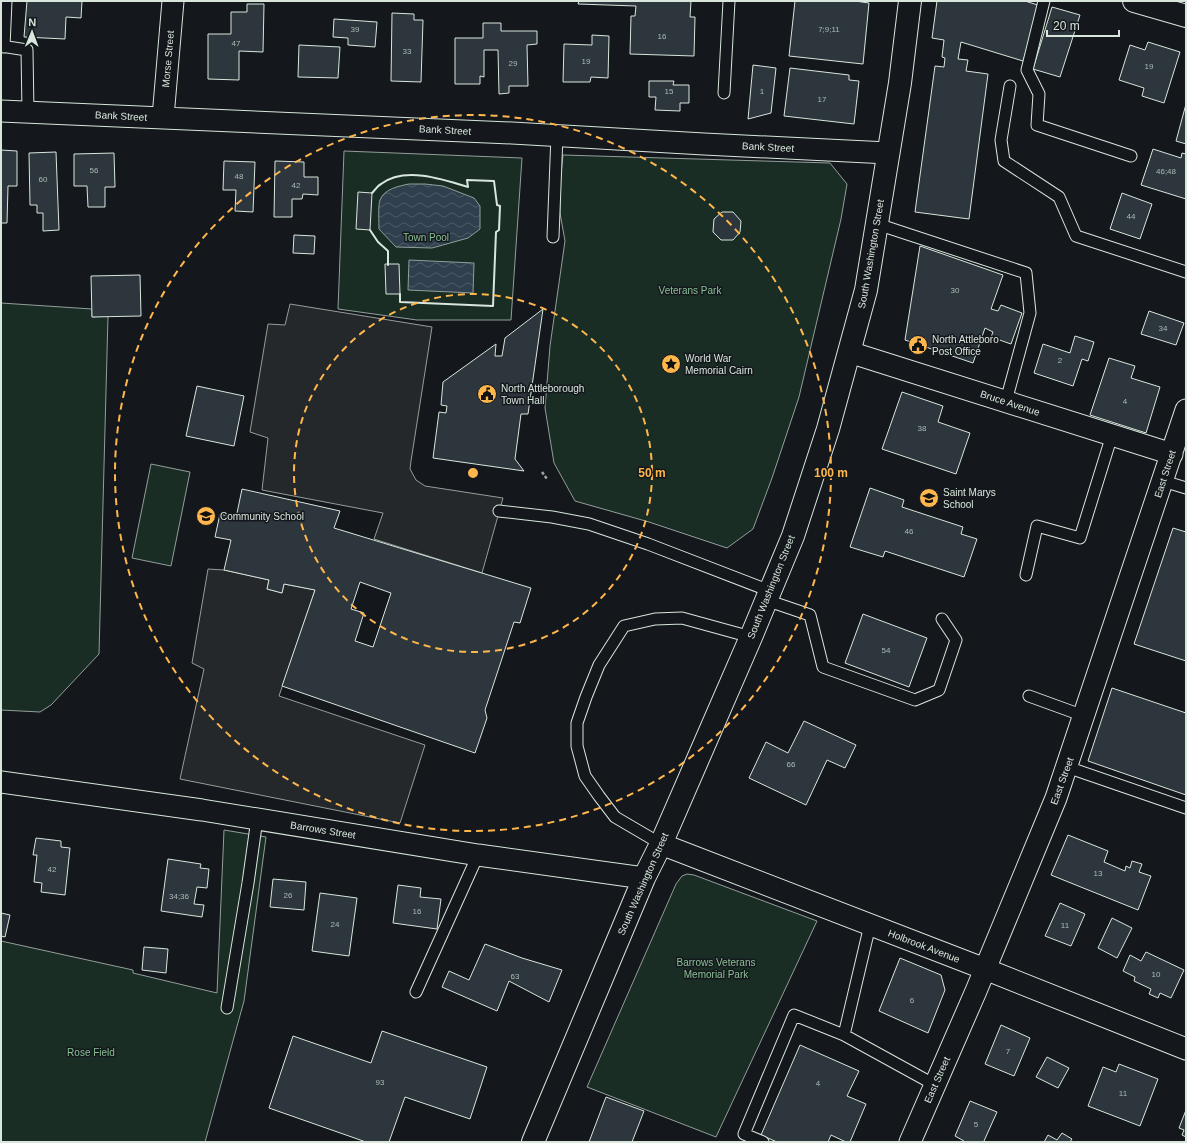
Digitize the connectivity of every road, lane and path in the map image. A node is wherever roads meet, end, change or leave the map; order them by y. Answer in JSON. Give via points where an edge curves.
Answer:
{"nodes":[{"id":1,"x":6,"y":1,"type":"edge"},
{"id":2,"x":173,"y":1,"type":"edge"},
{"id":3,"x":729,"y":1,"type":"edge"},
{"id":4,"x":910,"y":1,"type":"edge"},
{"id":5,"x":1044,"y":1,"type":"edge"},
{"id":6,"x":1134,"y":1,"type":"edge"},
{"id":7,"x":1186,"y":16,"type":"edge"},
{"id":8,"x":2,"y":46,"type":"edge"},
{"id":9,"x":1010,"y":86,"type":"dead end"},
{"id":10,"x":724,"y":93,"type":"dead end"},
{"id":11,"x":1,"y":111,"type":"edge"},
{"id":12,"x":28,"y":112,"type":"junction"},
{"id":13,"x":163,"y":118,"type":"junction"},
{"id":14,"x":557,"y":136,"type":"junction"},
{"id":15,"x":888,"y":153,"type":"junction"},
{"id":16,"x":1130,"y":156,"type":"dead end"},
{"id":17,"x":877,"y":224,"type":"junction"},
{"id":18,"x":553,"y":237,"type":"dead end"},
{"id":19,"x":1186,"y":272,"type":"edge"},
{"id":20,"x":849,"y":352,"type":"junction"},
{"id":21,"x":1006,"y":401,"type":"junction"},
{"id":22,"x":1186,"y":410,"type":"edge"},
{"id":23,"x":1112,"y":435,"type":"junction"},
{"id":24,"x":1172,"y":454,"type":"junction"},
{"id":25,"x":542,"y":472,"type":"dead end"},
{"id":26,"x":547,"y":479,"type":"dead end"},
{"id":27,"x":1163,"y":481,"type":"junction"},
{"id":28,"x":1186,"y":488,"type":"edge"},
{"id":29,"x":499,"y":511,"type":"dead end"},
{"id":30,"x":1026,"y":575,"type":"dead end"},
{"id":31,"x":768,"y":595,"type":"junction"},
{"id":32,"x":942,"y":619,"type":"dead end"},
{"id":33,"x":751,"y":637,"type":"junction"},
{"id":34,"x":1029,"y":696,"type":"dead end"},
{"id":35,"x":1084,"y":716,"type":"junction"},
{"id":36,"x":1067,"y":767,"type":"junction"},
{"id":37,"x":1,"y":782,"type":"edge"},
{"id":38,"x":1186,"y":808,"type":"edge"},
{"id":39,"x":258,"y":819,"type":"junction"},
{"id":40,"x":661,"y":844,"type":"junction"},
{"id":41,"x":478,"y":855,"type":"junction"},
{"id":42,"x":644,"y":878,"type":"junction"},
{"id":43,"x":870,"y":925,"type":"junction"},
{"id":44,"x":985,"y":969,"type":"junction"},
{"id":45,"x":416,"y":992,"type":"dead end"},
{"id":46,"x":227,"y":1008,"type":"dead end"},
{"id":47,"x":844,"y":1035,"type":"junction"},
{"id":48,"x":1186,"y":1049,"type":"edge"},
{"id":49,"x":935,"y":1085,"type":"junction"},
{"id":50,"x":532,"y":1142,"type":"edge"},
{"id":51,"x":763,"y":1142,"type":"edge"},
{"id":52,"x":910,"y":1142,"type":"edge"}],
"edges":[{"from":1,"to":8,"type":"lane"},
{"from":2,"to":13,"type":"street","name":"Morse Street"},
{"from":3,"to":10,"type":"lane"},
{"from":4,"to":15,"type":"main road","name":"South Washington Street"},
{"from":5,"to":16,"type":"lane","via":[[1027,70],[1039,94],[1037,125]]},
{"from":6,"to":7,"type":"main road"},
{"from":8,"to":12,"type":"lane","via":[[27,50]]},
{"from":9,"to":19,"type":"lane","via":[[1001,140],[1004,161],[1059,197],[1076,236]]},
{"from":11,"to":12,"type":"street","name":"Bank Street"},
{"from":12,"to":13,"type":"street","name":"Bank Street"},
{"from":13,"to":14,"type":"street","name":"Bank Street"},
{"from":14,"to":15,"type":"street","name":"Bank Street"},
{"from":14,"to":18,"type":"lane"},
{"from":15,"to":17,"type":"main road","name":"South Washington Street"},
{"from":17,"to":20,"type":"main road","name":"South Washington Street","via":[[866,290]]},
{"from":17,"to":21,"type":"lane","via":[[1026,273],[1030,313]]},
{"from":20,"to":21,"type":"street","name":"Bruce Avenue"},
{"from":20,"to":31,"type":"main road","name":"South Washington Street","via":[[828,429],[797,522]]},
{"from":21,"to":23,"type":"street","name":"Bruce Avenue"},
{"from":22,"to":24,"type":"street","name":"East Street"},
{"from":23,"to":24,"type":"street","name":"Bruce Avenue"},
{"from":23,"to":30,"type":"lane","via":[[1080,538],[1037,526]]},
{"from":24,"to":27,"type":"street","name":"East Street"},
{"from":25,"to":26,"type":"path"},
{"from":27,"to":28,"type":"lane"},
{"from":27,"to":35,"type":"street","name":"East Street"},
{"from":29,"to":31,"type":"lane","via":[[589,524],[648,544]]},
{"from":31,"to":32,"type":"lane","via":[[810,615],[824,666],[916,700],[939,690],[956,640]]},
{"from":31,"to":33,"type":"main road","name":"South Washington Street"},
{"from":33,"to":40,"type":"main road","name":"South Washington Street"},
{"from":33,"to":40,"type":"lane","via":[[682,618],[655,619],[624,626],[599,665],[577,723],[577,746],[585,776],[615,817]]},
{"from":34,"to":35,"type":"lane"},
{"from":35,"to":36,"type":"street","name":"East Street"},
{"from":36,"to":38,"type":"lane"},
{"from":36,"to":44,"type":"street","name":"East Street"},
{"from":37,"to":39,"type":"street","name":"Barrows Street"},
{"from":39,"to":41,"type":"street","name":"Barrows Street"},
{"from":39,"to":46,"type":"lane"},
{"from":40,"to":42,"type":"main road","name":"South Washington Street"},
{"from":40,"to":43,"type":"street","name":"Holbrook Avenue"},
{"from":41,"to":42,"type":"street","name":"Barrows Street"},
{"from":41,"to":45,"type":"lane"},
{"from":42,"to":50,"type":"main road","name":"South Washington Street"},
{"from":43,"to":44,"type":"street","name":"Holbrook Avenue"},
{"from":43,"to":47,"type":"lane"},
{"from":44,"to":48,"type":"street","name":"Holbrook Avenue"},
{"from":44,"to":49,"type":"street","name":"East Street"},
{"from":47,"to":49,"type":"lane"},
{"from":47,"to":51,"type":"lane","via":[[794,1016],[744,1134]]},
{"from":49,"to":52,"type":"street","name":"East Street"}]}
